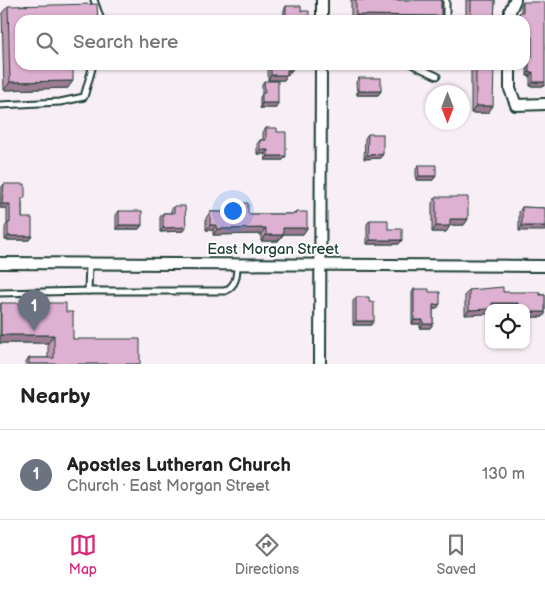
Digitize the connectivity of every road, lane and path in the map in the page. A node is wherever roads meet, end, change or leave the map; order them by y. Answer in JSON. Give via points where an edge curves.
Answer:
{"nodes":[{"id":1,"x":94,"y":0,"type":"edge"},
{"id":2,"x":322,"y":0,"type":"edge"},
{"id":3,"x":446,"y":0,"type":"edge"},
{"id":4,"x":515,"y":0,"type":"edge"},
{"id":5,"x":99,"y":15,"type":"edge"},
{"id":6,"x":322,"y":15,"type":"edge"},
{"id":7,"x":446,"y":15,"type":"edge"},
{"id":8,"x":510,"y":15,"type":"edge"},
{"id":9,"x":92,"y":70,"type":"edge"},
{"id":10,"x":321,"y":70,"type":"edge"},
{"id":11,"x":424,"y":70,"type":"edge"},
{"id":12,"x":510,"y":70,"type":"edge"},
{"id":13,"x":437,"y":76,"type":"dead end"},
{"id":14,"x":545,"y":104,"type":"edge"},
{"id":15,"x":0,"y":105,"type":"edge"},
{"id":16,"x":0,"y":263,"type":"edge"},
{"id":17,"x":88,"y":263,"type":"junction"},
{"id":18,"x":237,"y":264,"type":"junction"},
{"id":19,"x":319,"y":264,"type":"junction"},
{"id":20,"x":545,"y":266,"type":"edge"},
{"id":21,"x":88,"y":291,"type":"junction"},
{"id":22,"x":0,"y":293,"type":"edge"},
{"id":23,"x":320,"y":364,"type":"edge"}],
"edges":[{"from":1,"to":5,"type":"lane"},
{"from":2,"to":6,"type":"street"},
{"from":3,"to":7,"type":"lane"},
{"from":4,"to":8,"type":"street"},
{"from":9,"to":15,"type":"lane","via":[[84,97],[60,102]]},
{"from":10,"to":19,"type":"street"},
{"from":11,"to":13,"type":"lane"},
{"from":12,"to":14,"type":"street","via":[[510,89],[516,105]]},
{"from":16,"to":17,"type":"street","name":"East Morgan Street"},
{"from":17,"to":18,"type":"street","name":"East Morgan Street"},
{"from":17,"to":21,"type":"lane"},
{"from":18,"to":19,"type":"street","name":"East Morgan Street"},
{"from":18,"to":21,"type":"lane","via":[[234,286],[225,291]]},
{"from":19,"to":20,"type":"street","name":"East Morgan Street"},
{"from":19,"to":23,"type":"street"},
{"from":21,"to":22,"type":"lane"}]}
